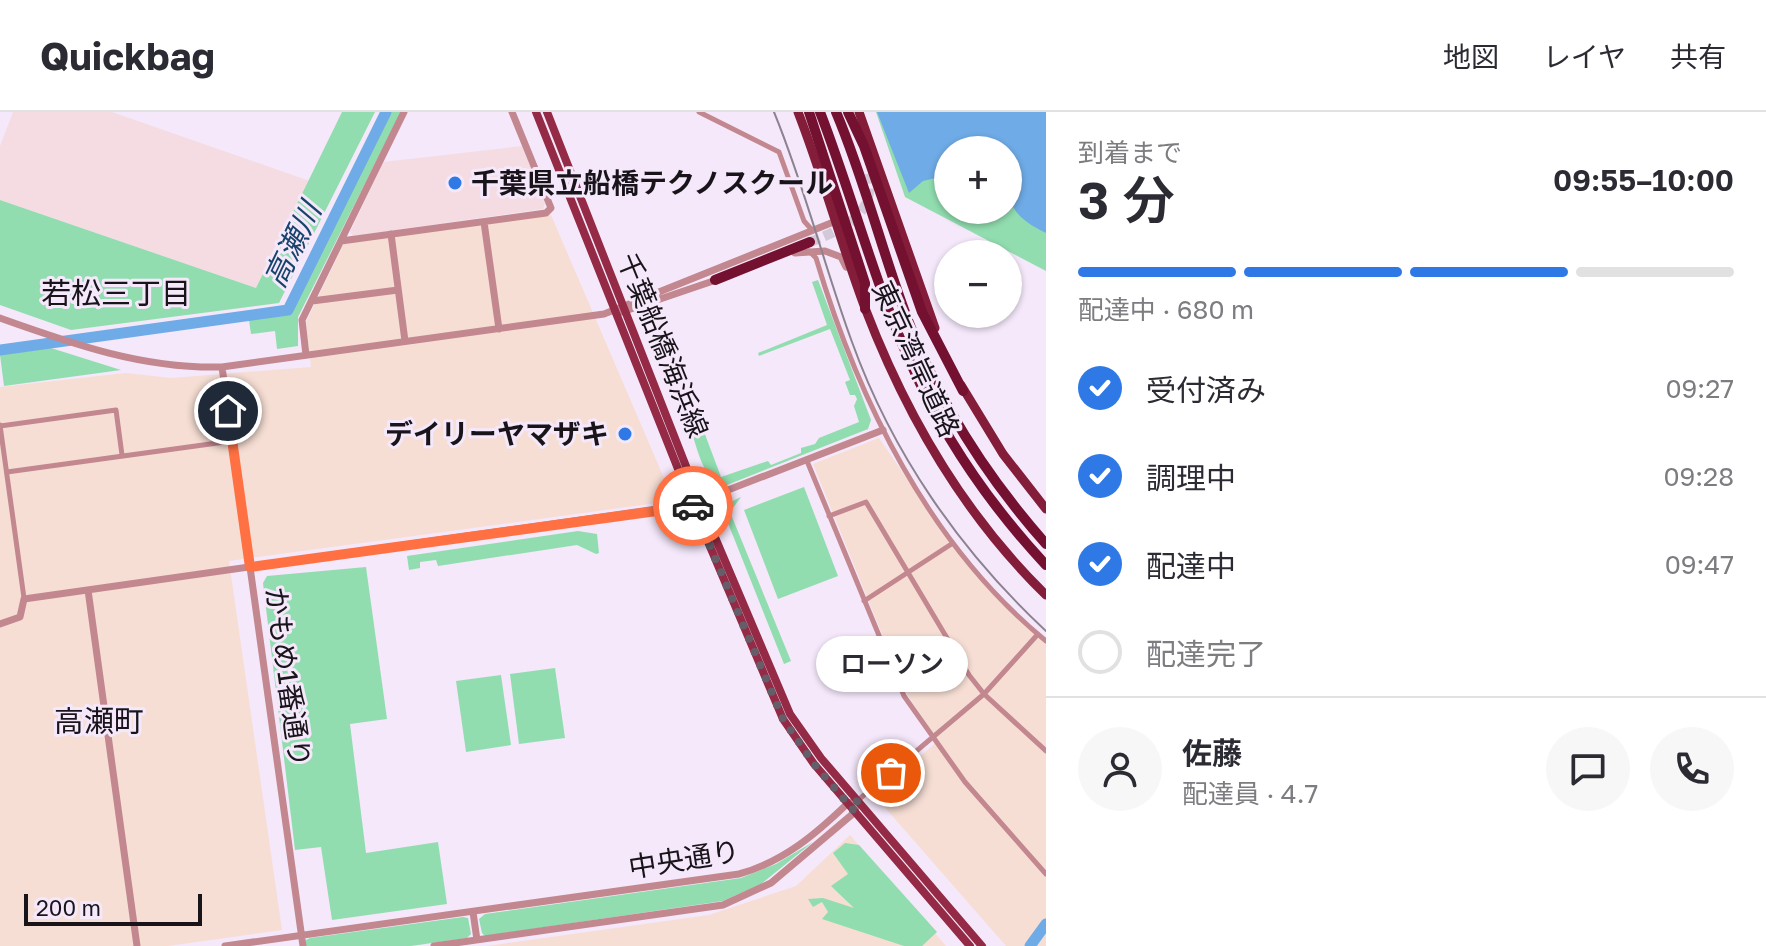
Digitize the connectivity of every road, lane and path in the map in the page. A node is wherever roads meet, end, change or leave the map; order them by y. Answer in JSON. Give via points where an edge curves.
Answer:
{"nodes":[{"id":1,"x":404,"y":112,"type":"edge"},
{"id":2,"x":512,"y":112,"type":"edge"},
{"id":3,"x":536,"y":112,"type":"edge"},
{"id":4,"x":547,"y":112,"type":"edge"},
{"id":5,"x":699,"y":112,"type":"edge"},
{"id":6,"x":798,"y":112,"type":"edge"},
{"id":7,"x":809,"y":112,"type":"edge"},
{"id":8,"x":820,"y":112,"type":"edge"},
{"id":9,"x":836,"y":112,"type":"edge"},
{"id":10,"x":847,"y":112,"type":"edge"},
{"id":11,"x":859,"y":112,"type":"edge"},
{"id":12,"x":867,"y":171,"type":"tunnel mouth"},
{"id":13,"x":838,"y":200,"type":"junction"},
{"id":14,"x":804,"y":221,"type":"junction"},
{"id":15,"x":836,"y":221,"type":"junction"},
{"id":16,"x":484,"y":222,"type":"junction"},
{"id":17,"x":391,"y":234,"type":"junction"},
{"id":18,"x":798,"y":236,"type":"junction"},
{"id":19,"x":341,"y":241,"type":"junction"},
{"id":20,"x":810,"y":241,"type":"junction"},
{"id":21,"x":825,"y":251,"type":"junction"},
{"id":22,"x":821,"y":272,"type":"junction"},
{"id":23,"x":715,"y":280,"type":"joint"},
{"id":24,"x":858,"y":289,"type":"junction"},
{"id":25,"x":398,"y":290,"type":"junction"},
{"id":26,"x":312,"y":301,"type":"junction"},
{"id":27,"x":865,"y":309,"type":"junction"},
{"id":28,"x":622,"y":310,"type":"junction"},
{"id":29,"x":0,"y":318,"type":"edge"},
{"id":30,"x":499,"y":329,"type":"junction"},
{"id":31,"x":405,"y":341,"type":"junction"},
{"id":32,"x":306,"y":355,"type":"junction"},
{"id":33,"x":222,"y":367,"type":"junction"},
{"id":34,"x":963,"y":391,"type":"junction"},
{"id":35,"x":0,"y":426,"type":"edge"},
{"id":36,"x":883,"y":430,"type":"junction"},
{"id":37,"x":232,"y":441,"type":"junction"},
{"id":38,"x":122,"y":455,"type":"junction"},
{"id":39,"x":807,"y":461,"type":"junction"},
{"id":40,"x":7,"y":472,"type":"junction"},
{"id":41,"x":696,"y":503,"type":"junction"},
{"id":42,"x":1046,"y":509,"type":"edge"},
{"id":43,"x":829,"y":516,"type":"junction"},
{"id":44,"x":953,"y":543,"type":"junction"},
{"id":45,"x":1046,"y":544,"type":"edge"},
{"id":46,"x":1046,"y":565,"type":"edge"},
{"id":47,"x":250,"y":567,"type":"junction"},
{"id":48,"x":907,"y":573,"type":"junction"},
{"id":49,"x":88,"y":590,"type":"junction"},
{"id":50,"x":1046,"y":595,"type":"edge"},
{"id":51,"x":24,"y":599,"type":"junction"},
{"id":52,"x":864,"y":601,"type":"junction"},
{"id":53,"x":0,"y":624,"type":"edge"},
{"id":54,"x":1038,"y":634,"type":"junction"},
{"id":55,"x":1046,"y":641,"type":"edge"},
{"id":56,"x":984,"y":694,"type":"junction"},
{"id":57,"x":932,"y":739,"type":"junction"},
{"id":58,"x":1046,"y":751,"type":"edge"},
{"id":59,"x":852,"y":802,"type":"junction"},
{"id":60,"x":855,"y":812,"type":"junction"},
{"id":61,"x":1046,"y":874,"type":"edge"},
{"id":62,"x":473,"y":912,"type":"junction"},
{"id":63,"x":301,"y":936,"type":"junction"},
{"id":64,"x":477,"y":940,"type":"junction"},
{"id":65,"x":137,"y":946,"type":"edge"},
{"id":66,"x":225,"y":946,"type":"edge"},
{"id":67,"x":303,"y":946,"type":"edge"},
{"id":68,"x":434,"y":946,"type":"edge"},
{"id":69,"x":970,"y":946,"type":"edge"},
{"id":70,"x":982,"y":946,"type":"edge"}],
"edges":[{"from":1,"to":19,"type":"street"},
{"from":2,"to":16,"type":"street","via":[[551,208]]},
{"from":3,"to":28,"type":"main road","name":"千葉船橋海浜線"},
{"from":4,"to":28,"type":"main road","name":"千葉船橋海浜線"},
{"from":5,"to":14,"type":"street","via":[[781,154]]},
{"from":6,"to":15,"type":"highway","name":"東京湾岸道路"},
{"from":7,"to":13,"type":"highway"},
{"from":8,"to":46,"type":"highway","via":[[893,320],[926,394],[971,472]]},
{"from":9,"to":45,"type":"highway","via":[[924,359],[967,440]]},
{"from":10,"to":12,"type":"highway"},
{"from":10,"to":34,"type":"highway","via":[[922,312]]},
{"from":11,"to":34,"type":"highway","name":"東京湾岸道路","via":[[922,296]]},
{"from":13,"to":15,"type":"highway","via":[[841,215]]},
{"from":13,"to":27,"type":"highway","via":[[865,283]]},
{"from":14,"to":18,"type":"street"},
{"from":14,"to":20,"type":"street"},
{"from":15,"to":20,"type":"street"},
{"from":15,"to":24,"type":"highway","name":"東京湾岸道路"},
{"from":16,"to":17,"type":"street"},
{"from":16,"to":30,"type":"street"},
{"from":17,"to":19,"type":"street"},
{"from":17,"to":25,"type":"street"},
{"from":18,"to":20,"type":"street"},
{"from":18,"to":28,"type":"street"},
{"from":19,"to":26,"type":"street"},
{"from":20,"to":21,"type":"street"},
{"from":20,"to":22,"type":"street"},
{"from":20,"to":23,"type":"highway"},
{"from":21,"to":22,"type":"street","via":[[819,260]]},
{"from":21,"to":24,"type":"street","via":[[841,257]]},
{"from":22,"to":36,"type":"street"},
{"from":23,"to":28,"type":"street"},
{"from":24,"to":27,"type":"highway","name":"東京湾岸道路"},
{"from":25,"to":26,"type":"street"},
{"from":25,"to":31,"type":"street"},
{"from":26,"to":32,"type":"street","via":[[302,320]]},
{"from":27,"to":50,"type":"highway","name":"東京湾岸道路","via":[[906,404],[952,482]]},
{"from":28,"to":30,"type":"street"},
{"from":28,"to":41,"type":"main road","name":"千葉船橋海浜線"},
{"from":29,"to":33,"type":"street","via":[[147,363]]},
{"from":30,"to":31,"type":"street"},
{"from":31,"to":32,"type":"street"},
{"from":32,"to":33,"type":"street"},
{"from":33,"to":37,"type":"street","name":"かもめ1番通り"},
{"from":34,"to":42,"type":"highway","name":"東京湾岸道路"},
{"from":35,"to":38,"type":"street","via":[[116,410]]},
{"from":35,"to":40,"type":"street"},
{"from":36,"to":39,"type":"street"},
{"from":36,"to":44,"type":"street"},
{"from":37,"to":38,"type":"street"},
{"from":37,"to":47,"type":"street","name":"かもめ1番通り"},
{"from":38,"to":40,"type":"street"},
{"from":39,"to":41,"type":"street"},
{"from":39,"to":43,"type":"street"},
{"from":40,"to":51,"type":"street"},
{"from":41,"to":47,"type":"street"},
{"from":41,"to":59,"type":"main road","name":"千葉船橋海浜線","via":[[783,719],[814,764]]},
{"from":43,"to":48,"type":"street","via":[[866,502]]},
{"from":43,"to":52,"type":"street"},
{"from":44,"to":48,"type":"street"},
{"from":44,"to":54,"type":"street"},
{"from":47,"to":49,"type":"street"},
{"from":47,"to":63,"type":"street","name":"かもめ1番通り"},
{"from":48,"to":52,"type":"street"},
{"from":48,"to":56,"type":"street"},
{"from":49,"to":51,"type":"street"},
{"from":49,"to":65,"type":"street"},
{"from":51,"to":53,"type":"street","via":[[20,617]]},
{"from":52,"to":57,"type":"street","via":[[904,696]]},
{"from":54,"to":55,"type":"street"},
{"from":54,"to":56,"type":"street"},
{"from":56,"to":57,"type":"street"},
{"from":56,"to":58,"type":"street"},
{"from":57,"to":59,"type":"street"},
{"from":57,"to":61,"type":"street"},
{"from":59,"to":60,"type":"main road","name":"千葉船橋海浜線"},
{"from":59,"to":62,"type":"street","name":"中央通り","via":[[791,851],[754,870]]},
{"from":59,"to":70,"type":"main road","name":"千葉船橋海浜線"},
{"from":60,"to":64,"type":"street","name":"中央通り","via":[[771,883],[744,898],[704,909]]},
{"from":60,"to":69,"type":"main road","name":"千葉船橋海浜線"},
{"from":62,"to":63,"type":"street","name":"中央通り"},
{"from":62,"to":64,"type":"street"},
{"from":63,"to":66,"type":"street","name":"中央通り"},
{"from":63,"to":67,"type":"street","name":"かもめ1番通り"},
{"from":64,"to":68,"type":"street","name":"中央通り"}]}
